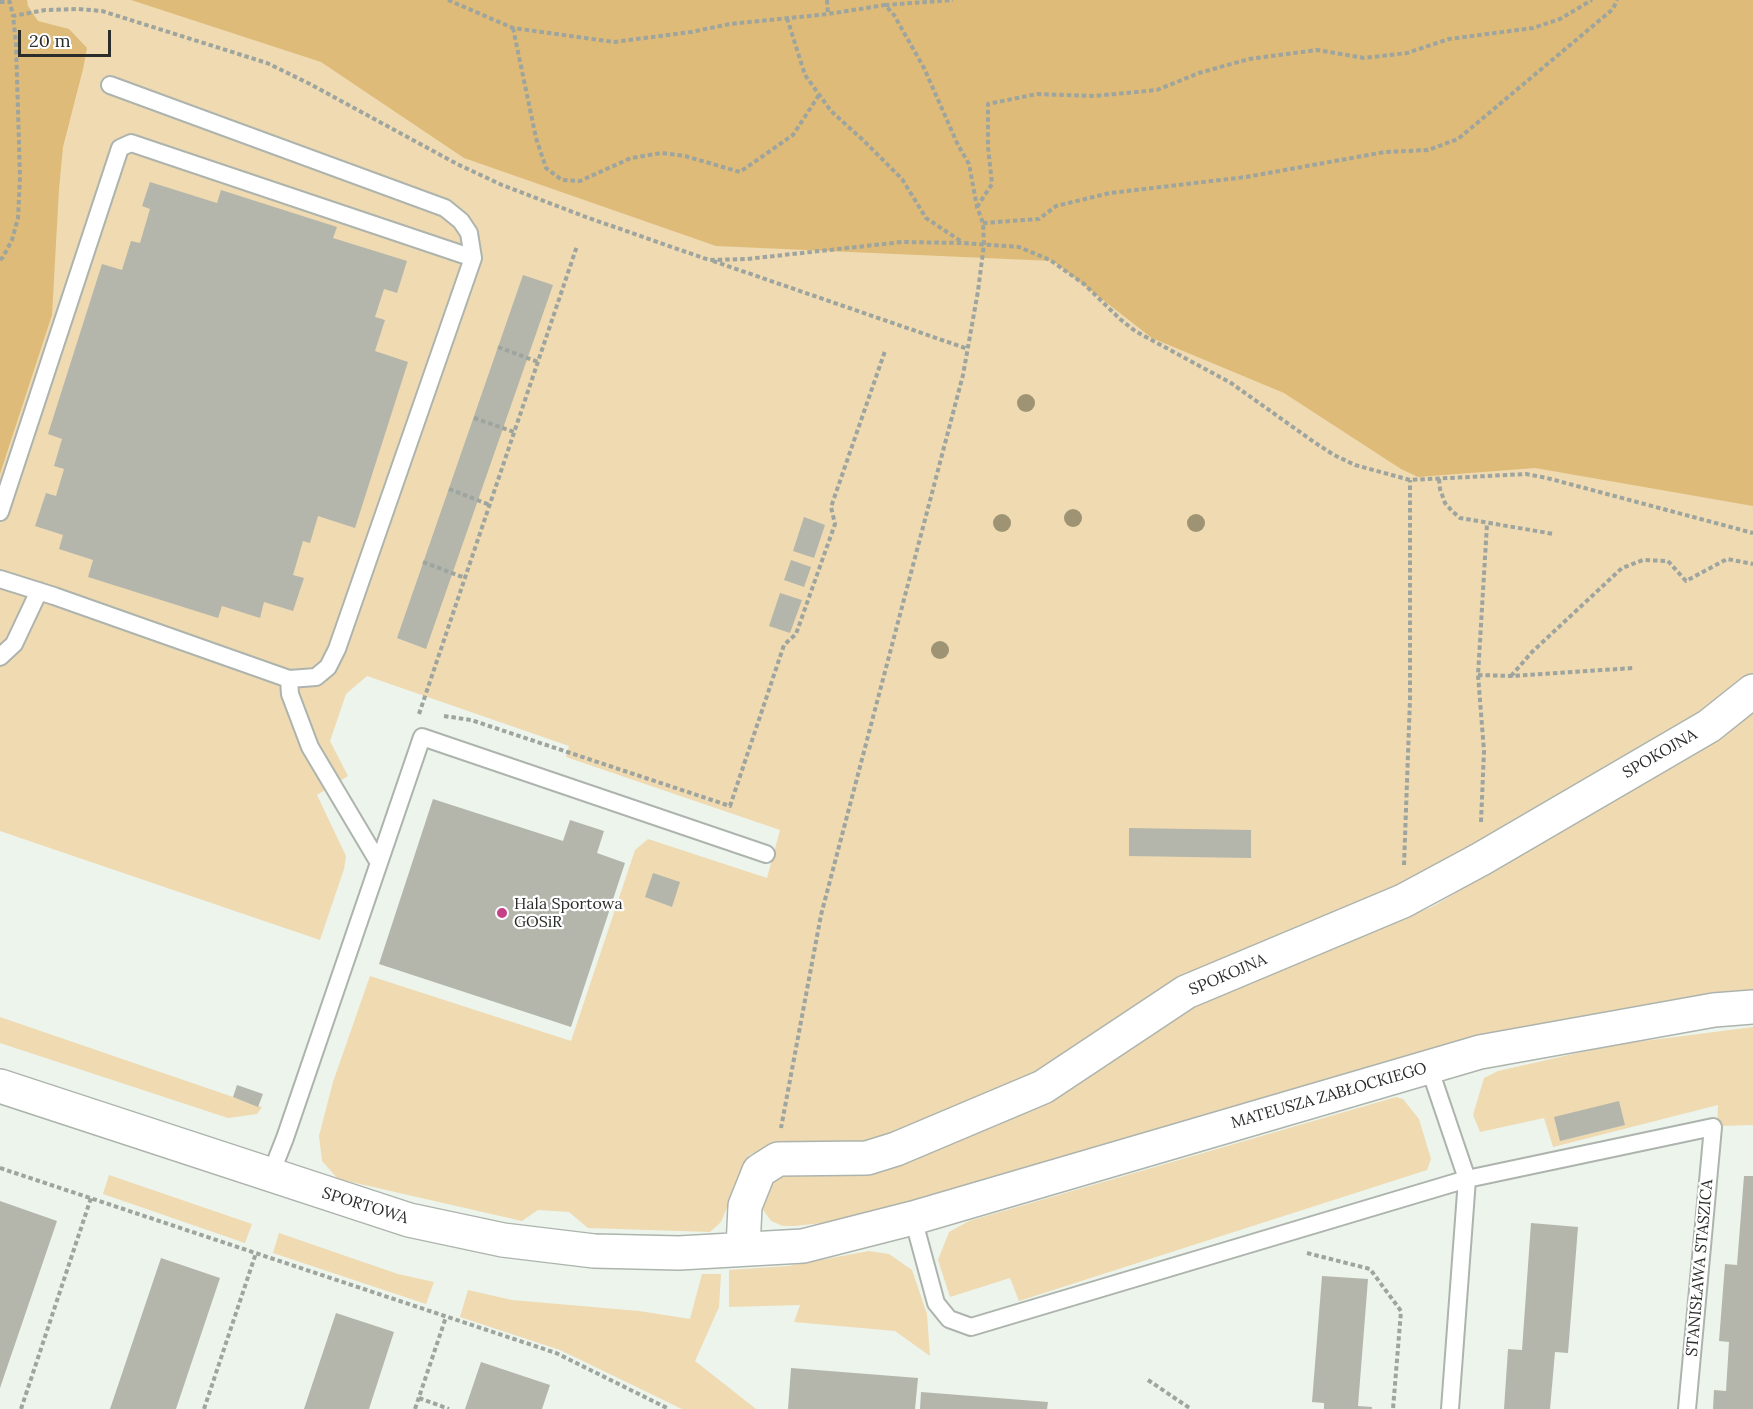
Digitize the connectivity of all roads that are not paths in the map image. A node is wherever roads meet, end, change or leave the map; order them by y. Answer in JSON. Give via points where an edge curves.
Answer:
{"nodes":[{"id":1,"x":110,"y":85,"type":"dead end"},
{"id":2,"x":473,"y":258,"type":"junction"},
{"id":3,"x":0,"y":512,"type":"edge"},
{"id":4,"x":0,"y":579,"type":"edge"},
{"id":5,"x":39,"y":591,"type":"junction"},
{"id":6,"x":0,"y":657,"type":"edge"},
{"id":7,"x":289,"y":679,"type":"junction"},
{"id":8,"x":1753,"y":691,"type":"edge"},
{"id":9,"x":766,"y":854,"type":"dead end"},
{"id":10,"x":379,"y":863,"type":"junction"},
{"id":11,"x":1753,"y":1007,"type":"edge"},
{"id":12,"x":1429,"y":1067,"type":"junction"},
{"id":13,"x":0,"y":1086,"type":"edge"},
{"id":14,"x":270,"y":1176,"type":"junction"},
{"id":15,"x":1467,"y":1179,"type":"junction"},
{"id":16,"x":913,"y":1218,"type":"junction"},
{"id":17,"x":743,"y":1248,"type":"junction"},
{"id":18,"x":1450,"y":1409,"type":"edge"},
{"id":19,"x":1687,"y":1409,"type":"edge"}],
"edges":[{"from":1,"to":2,"type":"lane","via":[[445,208],[469,233]]},
{"from":2,"to":3,"type":"lane","via":[[131,143],[120,148]]},
{"from":2,"to":7,"type":"lane","via":[[338,649],[328,667],[316,677]]},
{"from":4,"to":5,"type":"lane"},
{"from":5,"to":6,"type":"lane","via":[[14,644]]},
{"from":5,"to":7,"type":"lane"},
{"from":7,"to":10,"type":"lane","via":[[290,694],[310,747]]},
{"from":8,"to":17,"type":"street","name":"SPOKOJNA","via":[[1709,726],[1481,859],[1403,901],[1186,992],[1043,1087],[867,1158],[778,1159],[759,1171],[745,1206]]},
{"from":9,"to":10,"type":"lane","via":[[422,737]]},
{"from":10,"to":14,"type":"lane"},
{"from":11,"to":12,"type":"street","name":"MATEUSZA ZABŁOCKIEGO","via":[[1714,1010],[1480,1052]]},
{"from":12,"to":15,"type":"lane"},
{"from":12,"to":16,"type":"street","name":"MATEUSZA ZABŁOCKIEGO"},
{"from":13,"to":14,"type":"street","name":"SPORTOWA"},
{"from":14,"to":17,"type":"street","name":"SPORTOWA","via":[[409,1220],[503,1240],[614,1251],[679,1253]]},
{"from":15,"to":16,"type":"lane","via":[[971,1327],[949,1319],[936,1303]]},
{"from":15,"to":18,"type":"lane"},
{"from":15,"to":19,"type":"lane","name":"STANISŁAWA STASZICA","via":[[1713,1127]]},
{"from":16,"to":17,"type":"street","name":"MATEUSZA ZABŁOCKIEGO","via":[[803,1246]]}]}
